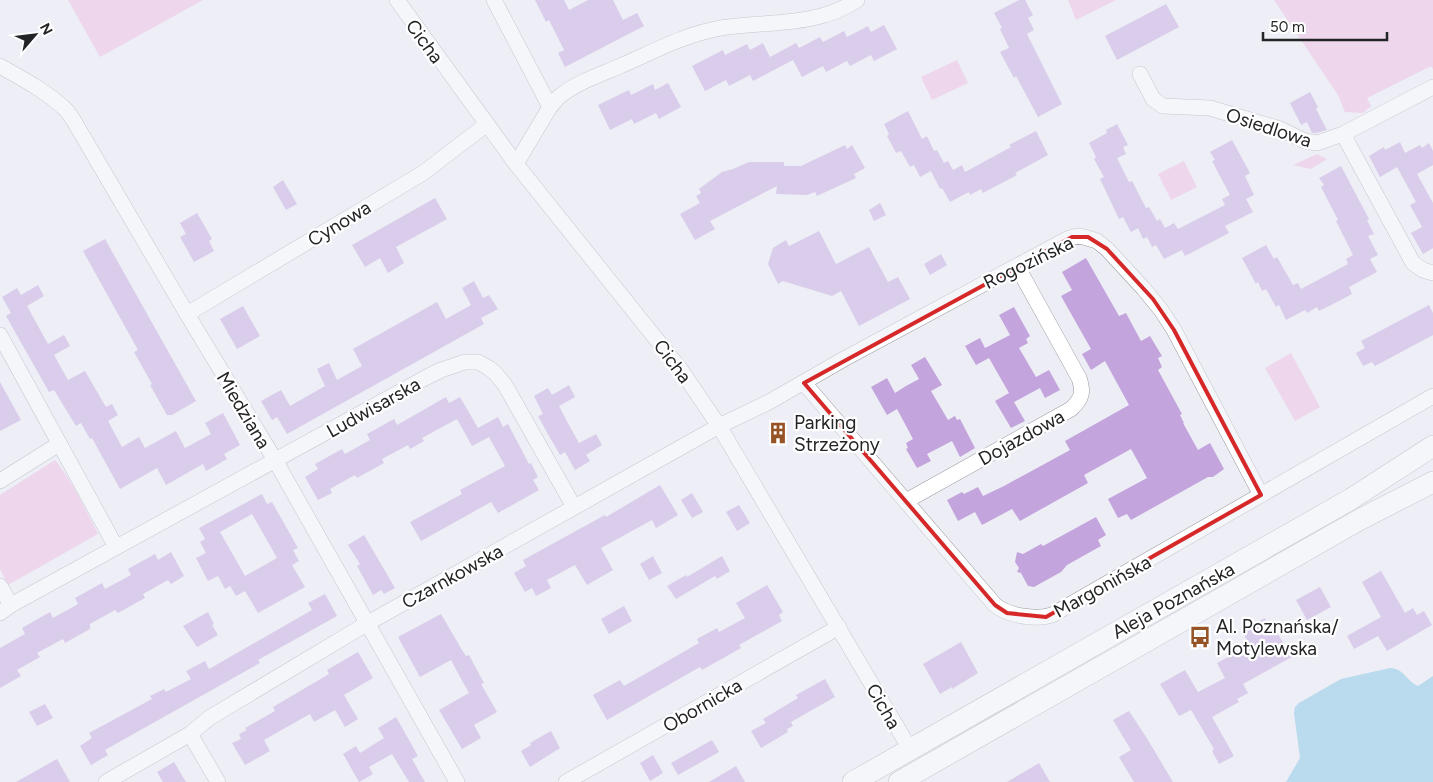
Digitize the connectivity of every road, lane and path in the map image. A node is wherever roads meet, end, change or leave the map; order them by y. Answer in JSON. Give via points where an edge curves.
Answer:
{"nodes":[{"id":1,"x":397,"y":0,"type":"edge"},
{"id":2,"x":494,"y":0,"type":"edge"},
{"id":3,"x":857,"y":0,"type":"edge"},
{"id":4,"x":0,"y":66,"type":"edge"},
{"id":5,"x":1140,"y":74,"type":"dead end"},
{"id":6,"x":1433,"y":87,"type":"edge"},
{"id":7,"x":550,"y":107,"type":"junction"},
{"id":8,"x":487,"y":124,"type":"junction"},
{"id":9,"x":1343,"y":134,"type":"junction"},
{"id":10,"x":516,"y":164,"type":"junction"},
{"id":11,"x":1016,"y":266,"type":"junction"},
{"id":12,"x":1433,"y":273,"type":"edge"},
{"id":13,"x":187,"y":314,"type":"junction"},
{"id":14,"x":0,"y":335,"type":"edge"},
{"id":15,"x":804,"y":383,"type":"junction"},
{"id":16,"x":1433,"y":396,"type":"edge"},
{"id":17,"x":719,"y":426,"type":"junction"},
{"id":18,"x":59,"y":444,"type":"junction"},
{"id":19,"x":1433,"y":446,"type":"edge"},
{"id":20,"x":274,"y":460,"type":"junction"},
{"id":21,"x":0,"y":481,"type":"edge"},
{"id":22,"x":1433,"y":482,"type":"edge"},
{"id":23,"x":1261,"y":495,"type":"junction"},
{"id":24,"x":906,"y":500,"type":"junction"},
{"id":25,"x":574,"y":508,"type":"junction"},
{"id":26,"x":116,"y":547,"type":"junction"},
{"id":27,"x":0,"y":586,"type":"edge"},
{"id":28,"x":5,"y":609,"type":"edge"},
{"id":29,"x":368,"y":623,"type":"junction"},
{"id":30,"x":838,"y":627,"type":"junction"},
{"id":31,"x":190,"y":734,"type":"junction"},
{"id":32,"x":910,"y":749,"type":"junction"},
{"id":33,"x":924,"y":776,"type":"edge"},
{"id":34,"x":106,"y":782,"type":"edge"},
{"id":35,"x":218,"y":782,"type":"edge"},
{"id":36,"x":457,"y":782,"type":"edge"},
{"id":37,"x":566,"y":782,"type":"edge"},
{"id":38,"x":853,"y":782,"type":"edge"},
{"id":39,"x":898,"y":782,"type":"edge"}],
"edges":[{"from":1,"to":8,"type":"street","name":"Cicha"},
{"from":2,"to":7,"type":"street"},
{"from":3,"to":7,"type":"street","via":[[804,20],[727,27],[695,34],[572,88]]},
{"from":4,"to":13,"type":"street","name":"Miedziana","via":[[42,91],[67,112],[124,203]]},
{"from":5,"to":9,"type":"street","name":"Osiedlowa","via":[[1153,99],[1163,106],[1210,108],[1280,129],[1311,143],[1322,143]]},
{"from":6,"to":9,"type":"street","name":"Osiedlowa"},
{"from":7,"to":10,"type":"street"},
{"from":8,"to":10,"type":"street","name":"Cicha"},
{"from":8,"to":13,"type":"street","name":"Cynowa","via":[[423,173]]},
{"from":9,"to":12,"type":"street","via":[[1413,263]]},
{"from":10,"to":17,"type":"street","name":"Cicha","via":[[681,370]]},
{"from":11,"to":15,"type":"street","name":"Rogozińska"},
{"from":11,"to":23,"type":"street","name":"Rogozińska","via":[[1077,236],[1097,241],[1107,249],[1153,300],[1174,330]]},
{"from":11,"to":24,"type":"street","name":"Dojazdowa","via":[[1079,378],[1082,395],[1071,409]]},
{"from":13,"to":20,"type":"street","name":"Miedziana"},
{"from":14,"to":18,"type":"street"},
{"from":15,"to":17,"type":"street","name":"Rogozińska"},
{"from":15,"to":24,"type":"street","name":"Margonińska"},
{"from":16,"to":23,"type":"street","name":"Margonińska"},
{"from":17,"to":25,"type":"street","name":"Czarnkowska"},
{"from":17,"to":30,"type":"street","name":"Cicha"},
{"from":18,"to":21,"type":"street"},
{"from":18,"to":26,"type":"street"},
{"from":19,"to":32,"type":"main road","name":"Aleja Poznańska","via":[[1351,499]]},
{"from":20,"to":25,"type":"street","name":"Ludwisarska","via":[[441,370],[465,362],[478,362],[489,368],[505,385]]},
{"from":20,"to":26,"type":"street","name":"Ludwisarska"},
{"from":20,"to":29,"type":"street","name":"Miedziana"},
{"from":22,"to":33,"type":"main road","name":"Aleja Poznańska","via":[[1359,520]]},
{"from":23,"to":24,"type":"street","name":"Margonińska","via":[[1046,617],[1007,613],[995,605]]},
{"from":25,"to":29,"type":"street","name":"Czarnkowska"},
{"from":26,"to":28,"type":"street","name":"Ludwisarska"},
{"from":27,"to":28,"type":"street","name":"Ludwisarska"},
{"from":29,"to":31,"type":"street","name":"Czarnkowska","via":[[209,718]]},
{"from":29,"to":36,"type":"street","name":"Miedziana"},
{"from":30,"to":32,"type":"street","name":"Cicha"},
{"from":30,"to":37,"type":"street","name":"Obornicka"},
{"from":31,"to":34,"type":"street","name":"Czarnkowska"},
{"from":31,"to":35,"type":"street"},
{"from":32,"to":33,"type":"main road"},
{"from":32,"to":38,"type":"main road","name":"Aleja Poznańska"},
{"from":33,"to":39,"type":"main road","name":"Aleja Poznańska"}]}
